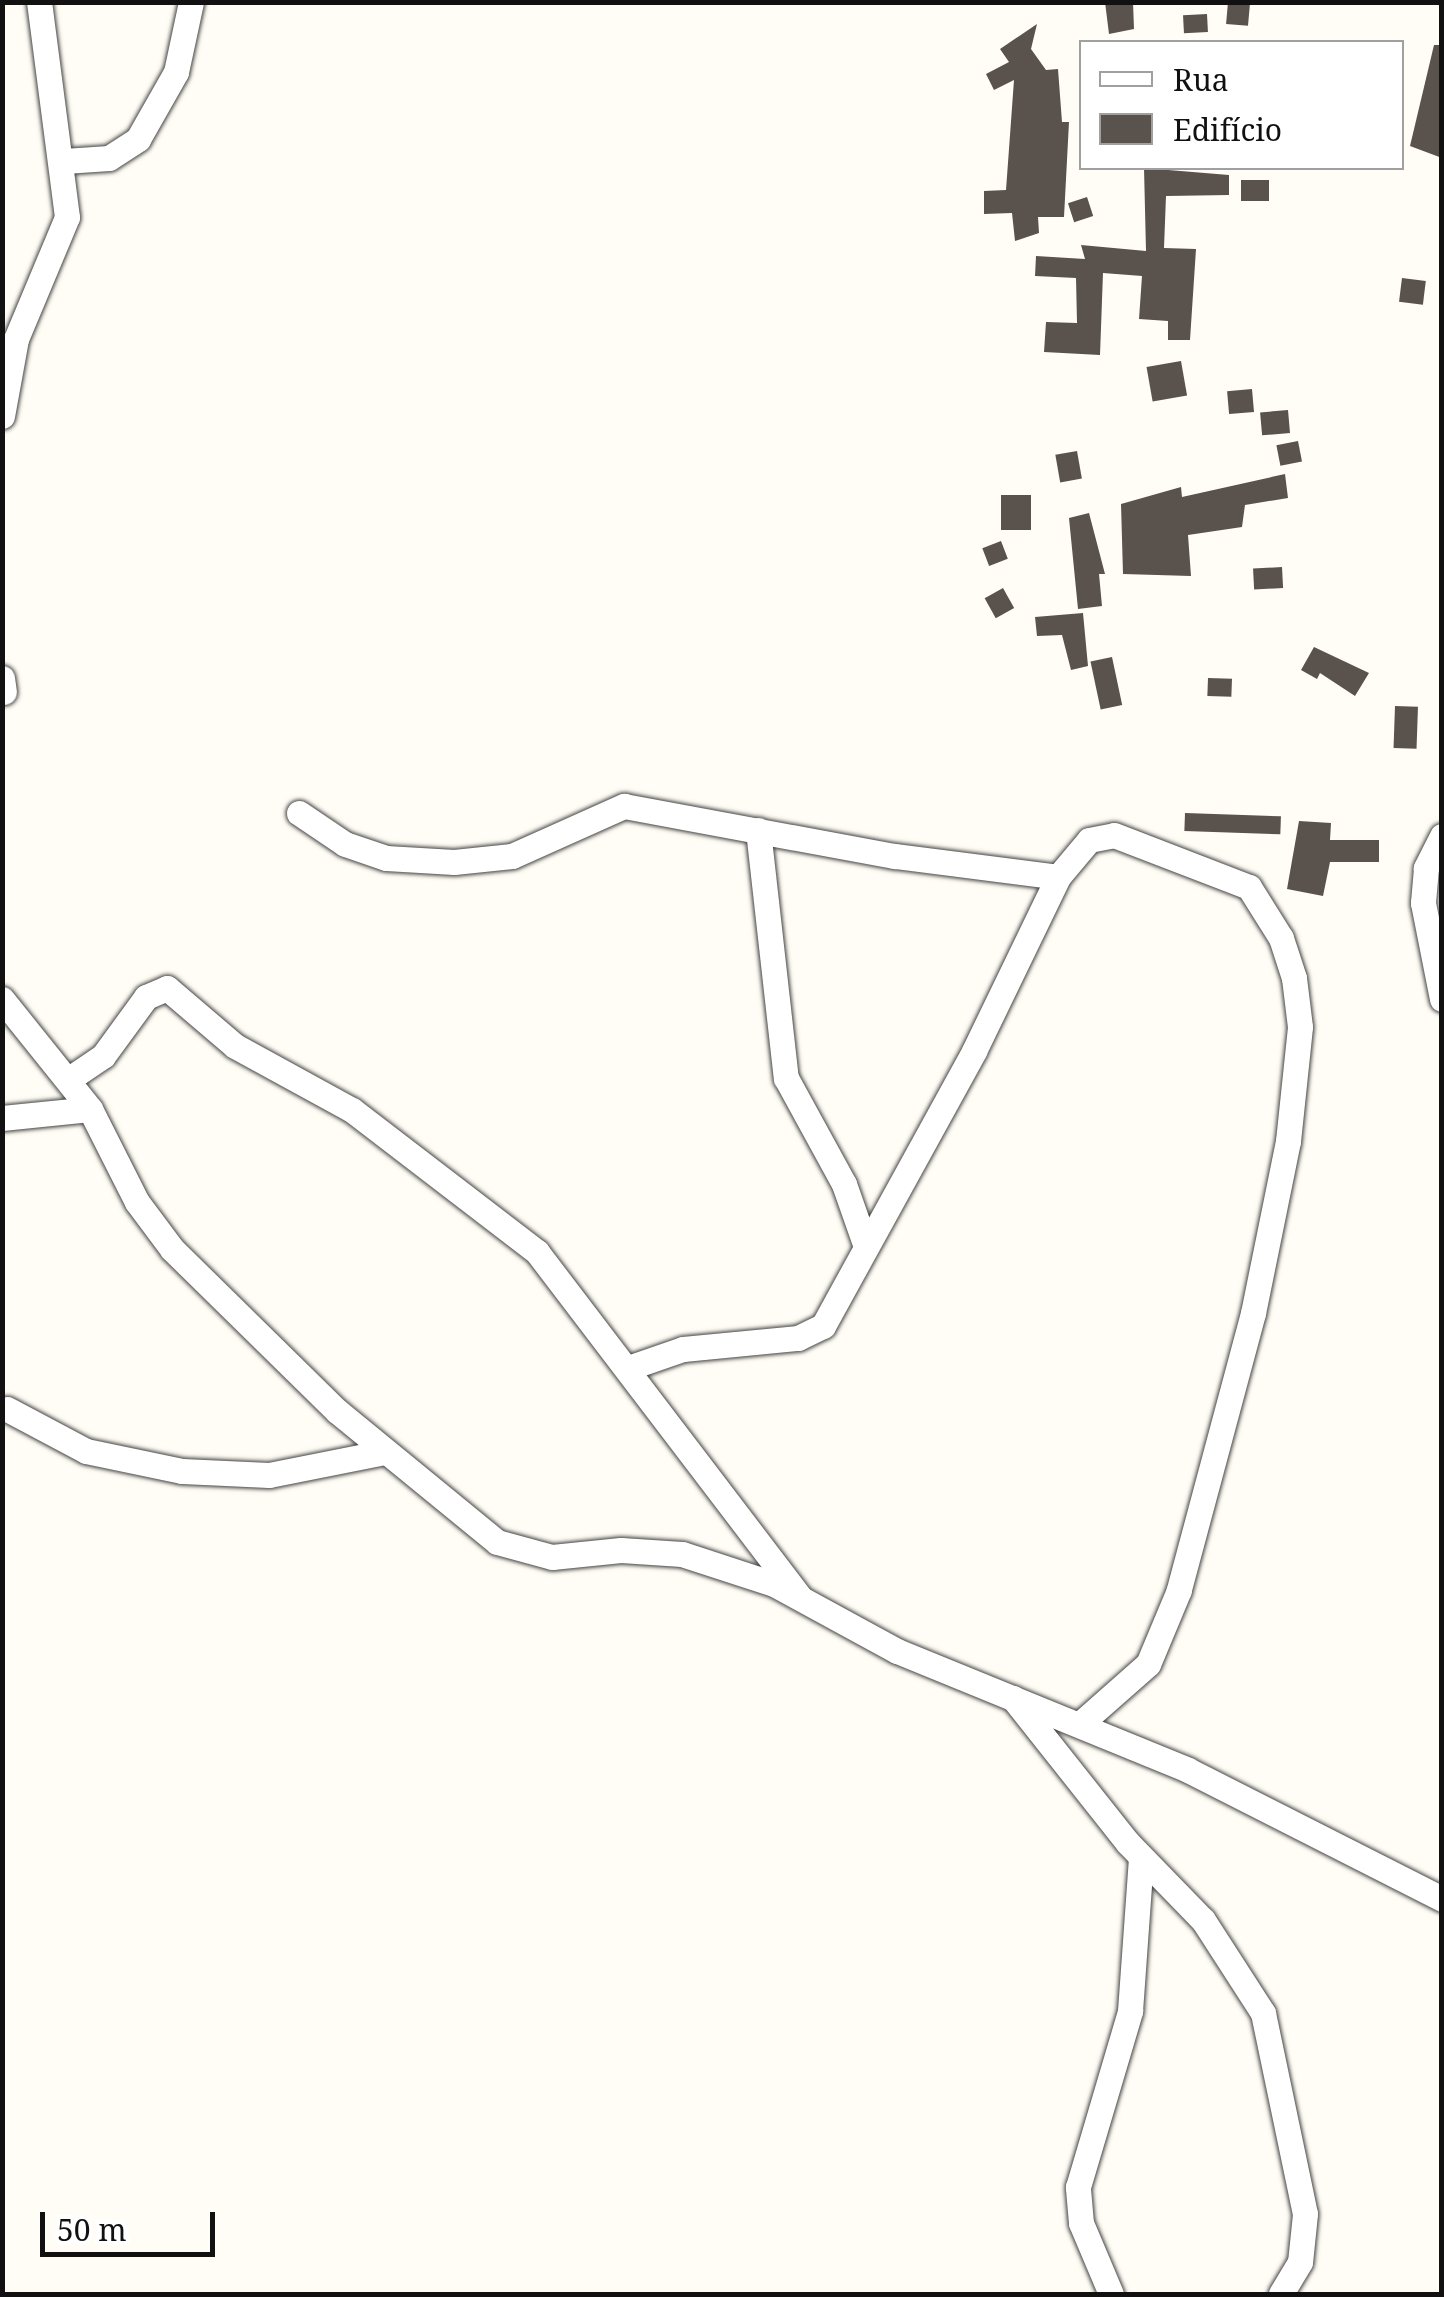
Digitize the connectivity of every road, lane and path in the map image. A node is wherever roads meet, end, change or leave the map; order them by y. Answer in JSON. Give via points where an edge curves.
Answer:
{"nodes":[{"id":1,"x":38,"y":2,"type":"edge"},
{"id":2,"x":192,"y":2,"type":"edge"},
{"id":3,"x":64,"y":162,"type":"junction"},
{"id":4,"x":9,"y":336,"type":"edge"},
{"id":5,"x":2,"y":416,"type":"edge"},
{"id":6,"x":299,"y":813,"type":"dead end"},
{"id":7,"x":758,"y":830,"type":"junction"},
{"id":8,"x":1442,"y":836,"type":"edge"},
{"id":9,"x":1058,"y":877,"type":"junction"},
{"id":10,"x":2,"y":998,"type":"edge"},
{"id":11,"x":1442,"y":1000,"type":"edge"},
{"id":12,"x":69,"y":1078,"type":"junction"},
{"id":13,"x":90,"y":1109,"type":"junction"},
{"id":14,"x":2,"y":1118,"type":"edge"},
{"id":15,"x":865,"y":1244,"type":"junction"},
{"id":16,"x":628,"y":1368,"type":"junction"},
{"id":17,"x":7,"y":1409,"type":"dead end"},
{"id":18,"x":385,"y":1452,"type":"junction"},
{"id":19,"x":800,"y":1598,"type":"junction"},
{"id":20,"x":1012,"y":1696,"type":"junction"},
{"id":21,"x":1082,"y":1723,"type":"junction"},
{"id":22,"x":1141,"y":1858,"type":"junction"},
{"id":23,"x":1442,"y":1899,"type":"edge"},
{"id":24,"x":1111,"y":2294,"type":"edge"},
{"id":25,"x":1281,"y":2294,"type":"edge"}],
"edges":[{"from":1,"to":3,"type":"street"},
{"from":2,"to":3,"type":"street","via":[[176,72],[138,139],[109,158]]},
{"from":3,"to":4,"type":"street","via":[[66,217]]},
{"from":4,"to":5,"type":"street"},
{"from":6,"to":7,"type":"street","via":[[363,851],[454,862],[532,851],[624,806]]},
{"from":7,"to":9,"type":"street"},
{"from":7,"to":15,"type":"street","via":[[786,1078],[844,1184]]},
{"from":8,"to":11,"type":"street","via":[[1426,868],[1422,902]]},
{"from":9,"to":15,"type":"street","via":[[974,1050]]},
{"from":9,"to":21,"type":"street","via":[[1076,851],[1099,835],[1232,875],[1260,901],[1281,938],[1300,1027],[1296,1097],[1253,1313],[1179,1590],[1148,1664]]},
{"from":10,"to":12,"type":"street"},
{"from":12,"to":13,"type":"street"},
{"from":12,"to":16,"type":"street","via":[[103,1056],[146,997],[167,988],[180,993],[235,1046],[340,1102],[497,1216],[564,1283]]},
{"from":13,"to":14,"type":"street"},
{"from":13,"to":18,"type":"street","via":[[136,1202],[172,1250]]},
{"from":15,"to":16,"type":"street","via":[[832,1314],[814,1334],[683,1350]]},
{"from":16,"to":19,"type":"street"},
{"from":17,"to":18,"type":"street","via":[[86,1451],[182,1471],[269,1475]]},
{"from":18,"to":19,"type":"street","via":[[468,1521],[527,1554],[682,1554]]},
{"from":19,"to":20,"type":"street","via":[[897,1651]]},
{"from":20,"to":21,"type":"street"},
{"from":20,"to":22,"type":"street"},
{"from":21,"to":23,"type":"street"},
{"from":22,"to":24,"type":"street","via":[[1130,2011],[1078,2187],[1081,2222]]},
{"from":22,"to":25,"type":"street","via":[[1203,1920],[1262,2013],[1305,2214],[1300,2262]]}]}
